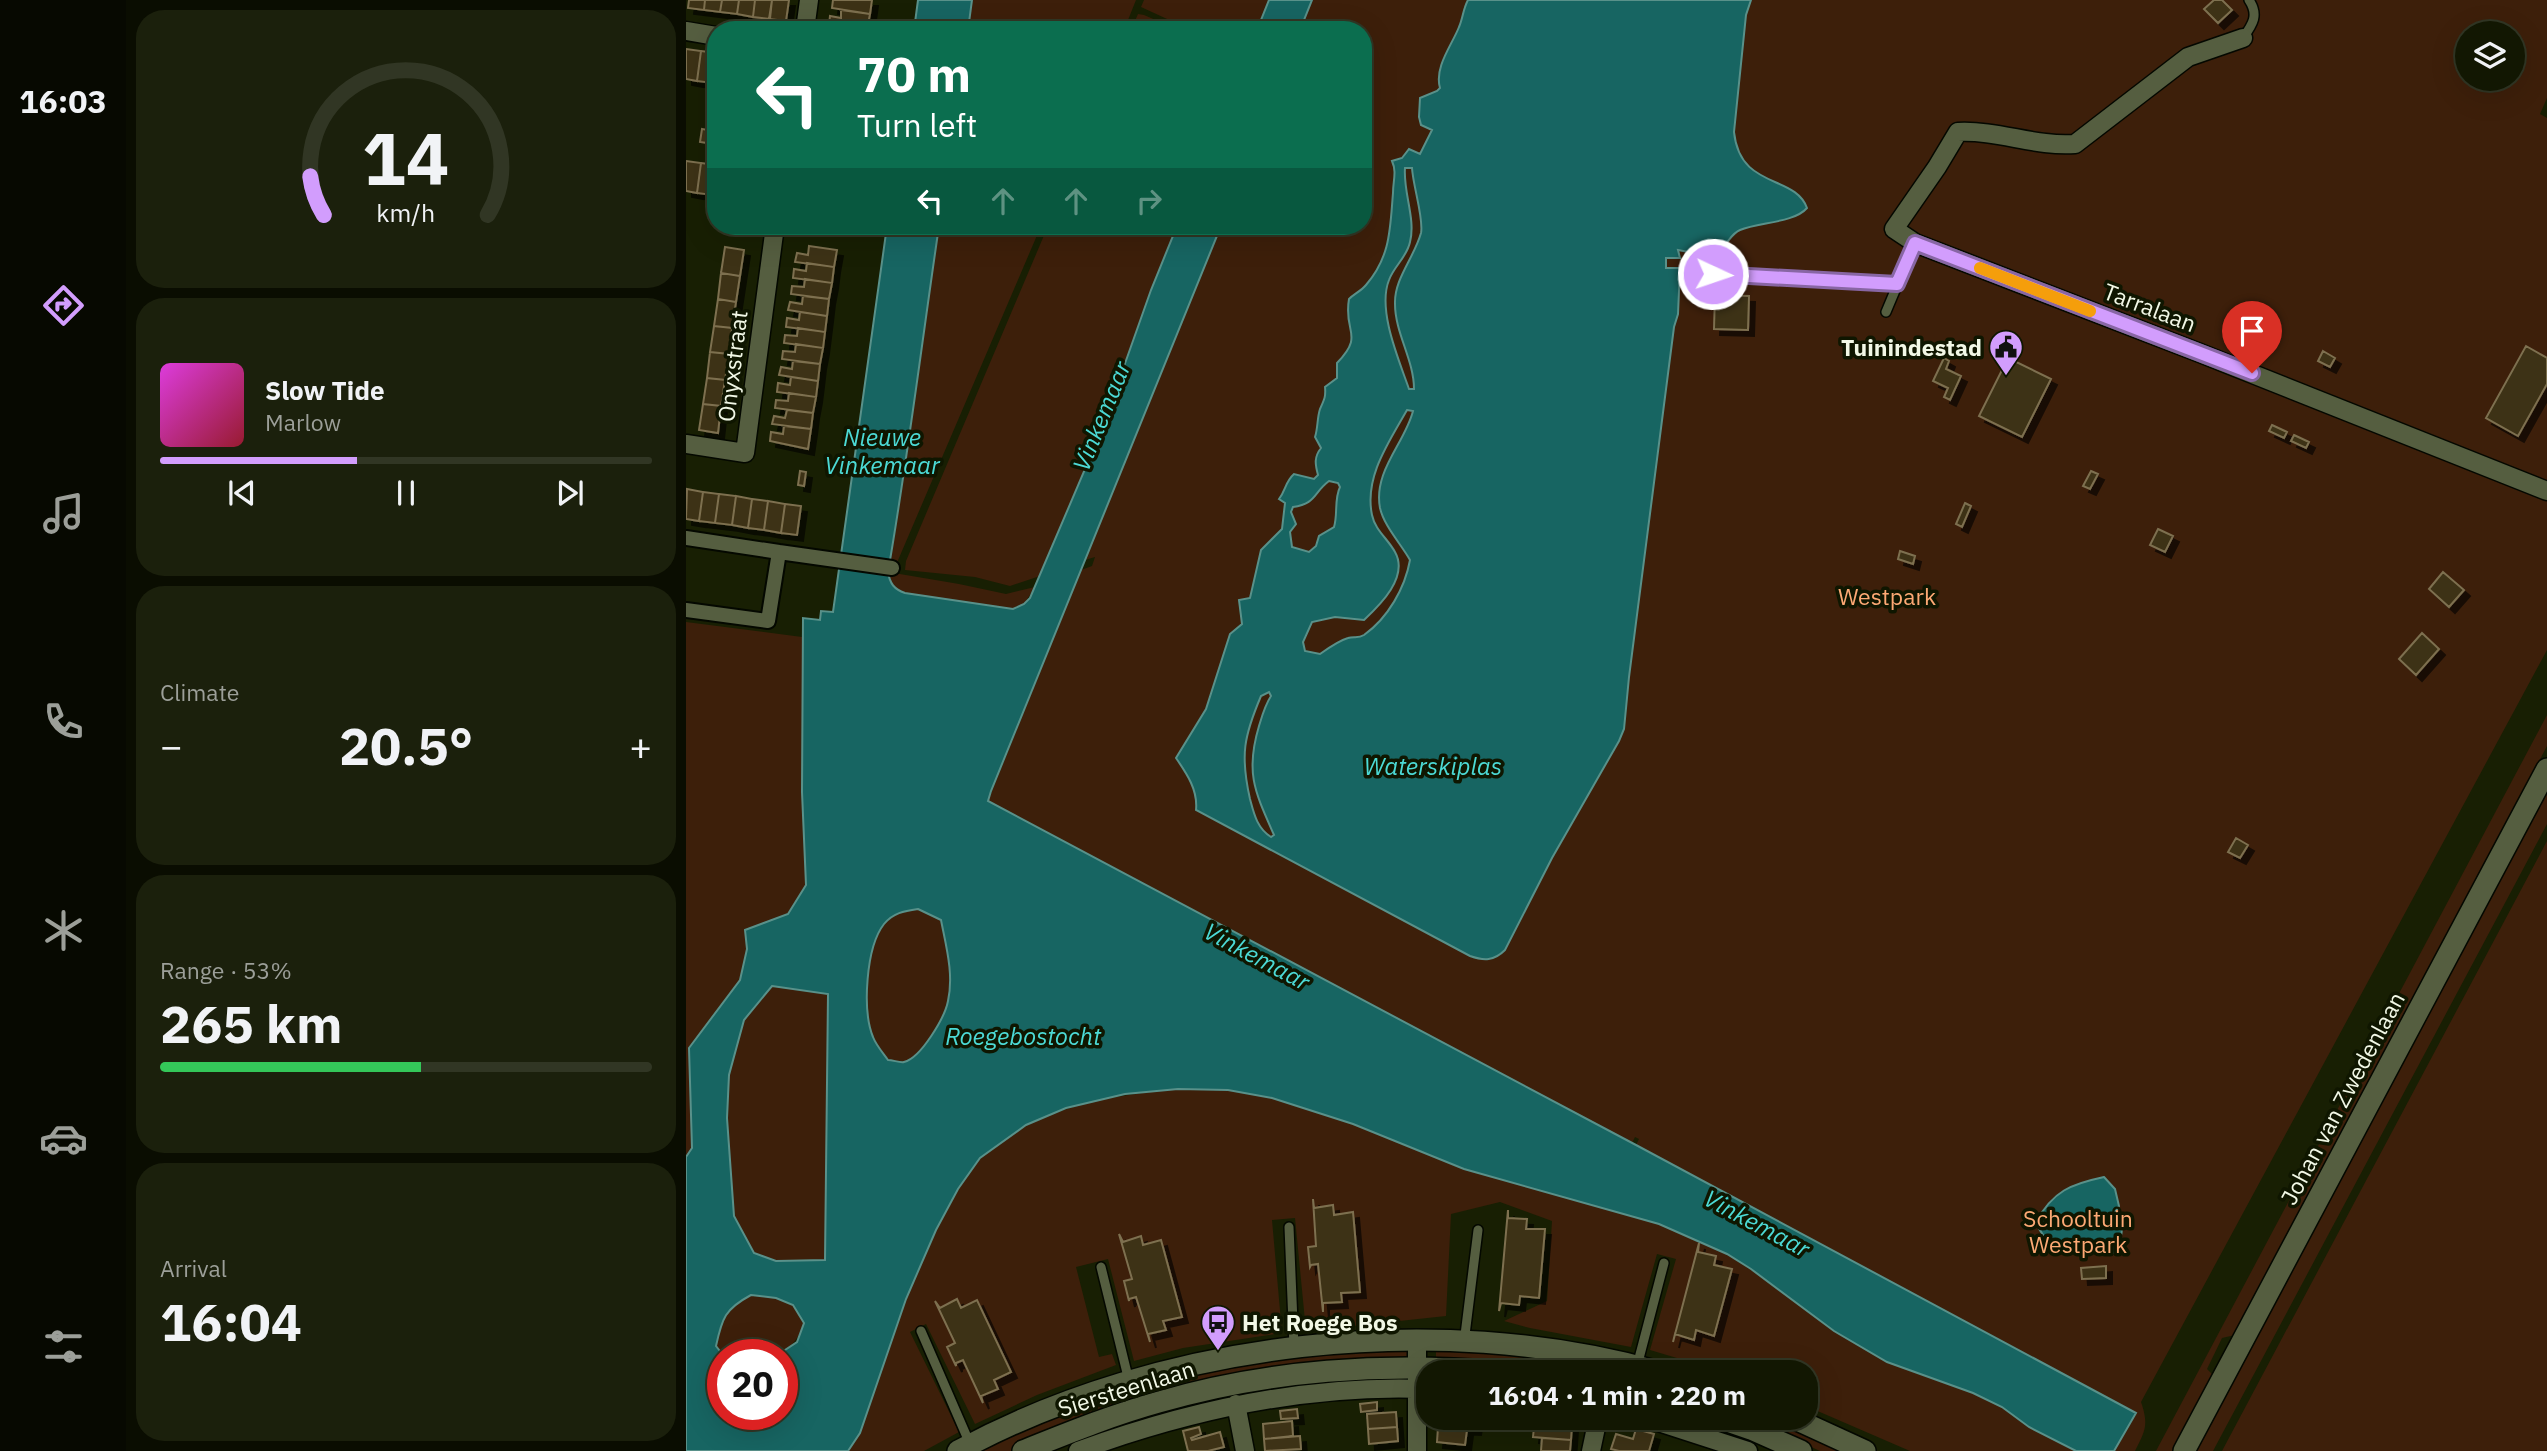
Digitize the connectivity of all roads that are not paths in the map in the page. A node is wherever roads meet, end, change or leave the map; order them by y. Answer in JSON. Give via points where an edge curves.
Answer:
{"nodes":[{"id":1,"x":809,"y":0,"type":"edge"},
{"id":2,"x":2249,"y":0,"type":"edge"},
{"id":3,"x":806,"y":21,"type":"edge"},
{"id":4,"x":686,"y":31,"type":"edge"},
{"id":5,"x":707,"y":34,"type":"edge"},
{"id":6,"x":2243,"y":38,"type":"joint"},
{"id":7,"x":774,"y":235,"type":"edge"},
{"id":8,"x":1915,"y":243,"type":"junction"},
{"id":9,"x":1689,"y":273,"type":"dead end"},
{"id":10,"x":1897,"y":284,"type":"junction"},
{"id":11,"x":1885,"y":312,"type":"dead end"},
{"id":12,"x":686,"y":444,"type":"edge"},
{"id":13,"x":2547,"y":491,"type":"edge"},
{"id":14,"x":686,"y":538,"type":"edge"},
{"id":15,"x":779,"y":552,"type":"junction"},
{"id":16,"x":892,"y":568,"type":"dead end"},
{"id":17,"x":686,"y":610,"type":"edge"},
{"id":18,"x":2547,"y":769,"type":"edge"},
{"id":19,"x":1289,"y":1227,"type":"dead end"},
{"id":20,"x":1478,"y":1230,"type":"dead end"},
{"id":21,"x":1664,"y":1264,"type":"dead end"},
{"id":22,"x":1101,"y":1267,"type":"dead end"},
{"id":23,"x":922,"y":1331,"type":"dead end"},
{"id":24,"x":1417,"y":1339,"type":"junction"},
{"id":25,"x":1464,"y":1343,"type":"junction"},
{"id":26,"x":1294,"y":1347,"type":"junction"},
{"id":27,"x":1419,"y":1360,"type":"edge"},
{"id":28,"x":1604,"y":1360,"type":"edge"},
{"id":29,"x":1639,"y":1360,"type":"edge"},
{"id":30,"x":1416,"y":1381,"type":"edge"},
{"id":31,"x":1129,"y":1382,"type":"junction"},
{"id":32,"x":1416,"y":1383,"type":"edge"},
{"id":33,"x":1236,"y":1404,"type":"junction"},
{"id":34,"x":1818,"y":1429,"type":"edge"},
{"id":35,"x":1418,"y":1430,"type":"edge"},
{"id":36,"x":1595,"y":1430,"type":"edge"},
{"id":37,"x":1683,"y":1430,"type":"edge"},
{"id":38,"x":1753,"y":1430,"type":"edge"},
{"id":39,"x":964,"y":1448,"type":"edge"},
{"id":40,"x":1023,"y":1451,"type":"edge"},
{"id":41,"x":1078,"y":1451,"type":"edge"},
{"id":42,"x":1245,"y":1451,"type":"edge"},
{"id":43,"x":1417,"y":1451,"type":"edge"},
{"id":44,"x":1591,"y":1451,"type":"edge"},
{"id":45,"x":1748,"y":1451,"type":"edge"},
{"id":46,"x":1801,"y":1451,"type":"edge"},
{"id":47,"x":1865,"y":1451,"type":"edge"},
{"id":48,"x":2184,"y":1451,"type":"edge"}],
"edges":[{"from":1,"to":3,"type":"street"},
{"from":2,"to":6,"type":"lane","via":[[2255,9],[2254,22]]},
{"from":4,"to":5,"type":"street"},
{"from":6,"to":8,"type":"street","name":"Tarralaan","via":[[2188,57],[2075,144],[1958,132],[1894,229]]},
{"from":7,"to":12,"type":"street","name":"Onyxstraat","via":[[746,453]]},
{"from":8,"to":10,"type":"lane"},
{"from":8,"to":13,"type":"street","name":"Tarralaan"},
{"from":9,"to":10,"type":"lane"},
{"from":10,"to":11,"type":"lane"},
{"from":14,"to":15,"type":"street"},
{"from":15,"to":16,"type":"street"},
{"from":15,"to":17,"type":"street","via":[[768,621]]},
{"from":18,"to":48,"type":"main road","name":"Johan van Zwedenlaan"},
{"from":19,"to":26,"type":"lane"},
{"from":20,"to":25,"type":"lane"},
{"from":21,"to":29,"type":"lane"},
{"from":22,"to":31,"type":"lane","name":"Siersteenlaan"},
{"from":23,"to":39,"type":"lane","name":"Siersteenlaan"},
{"from":24,"to":25,"type":"main road","name":"Siersteenlaan"},
{"from":24,"to":26,"type":"main road","name":"Siersteenlaan"},
{"from":24,"to":27,"type":"street"},
{"from":25,"to":28,"type":"main road","name":"Siersteenlaan","via":[[1532,1347]]},
{"from":26,"to":31,"type":"main road","name":"Siersteenlaan","via":[[1217,1359]]},
{"from":30,"to":40,"type":"main road","name":"Siersteenlaan","via":[[1323,1371],[1222,1386],[1094,1422]]},
{"from":31,"to":39,"type":"main road","name":"Siersteenlaan","via":[[1052,1408]]},
{"from":32,"to":33,"type":"street","name":"Siersteenlaan"},
{"from":33,"to":41,"type":"street","name":"Siersteenlaan"},
{"from":33,"to":42,"type":"street"},
{"from":34,"to":47,"type":"main road"},
{"from":35,"to":43,"type":"street"},
{"from":36,"to":44,"type":"street"},
{"from":37,"to":45,"type":"street"},
{"from":38,"to":46,"type":"main road"}]}
